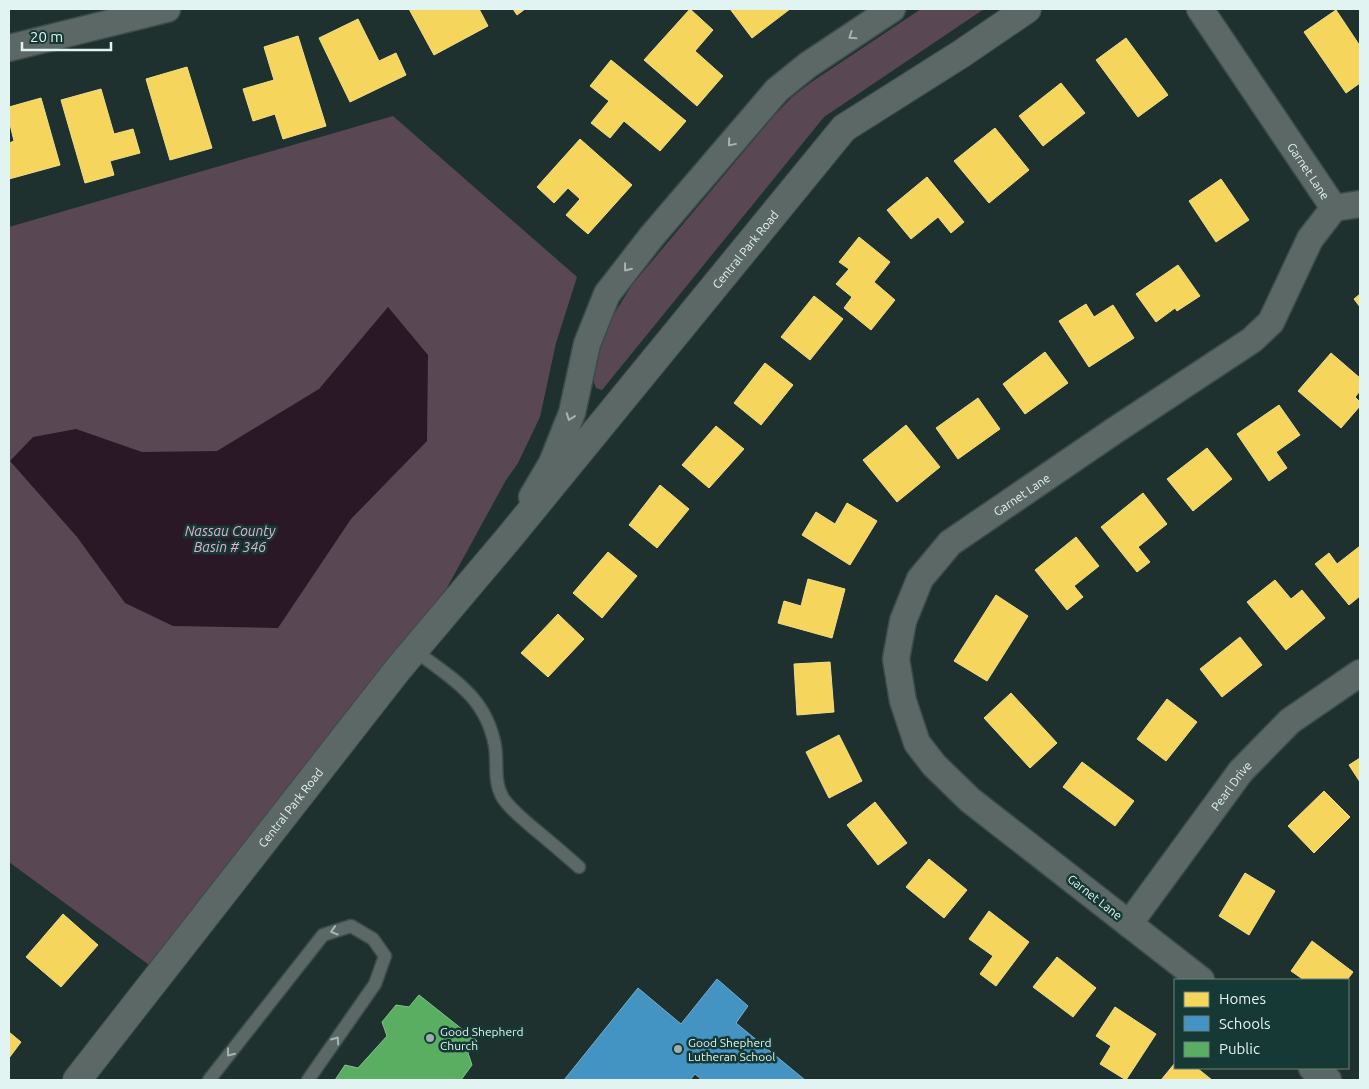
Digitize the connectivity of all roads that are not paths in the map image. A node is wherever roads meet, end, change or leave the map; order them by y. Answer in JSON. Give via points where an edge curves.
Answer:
{"nodes":[{"id":1,"x":167,"y":9,"type":"edge"},
{"id":2,"x":892,"y":9,"type":"edge"},
{"id":3,"x":1027,"y":9,"type":"edge"},
{"id":4,"x":1200,"y":9,"type":"edge"},
{"id":5,"x":9,"y":48,"type":"edge"},
{"id":6,"x":1360,"y":204,"type":"edge"},
{"id":7,"x":1334,"y":208,"type":"junction"},
{"id":8,"x":508,"y":539,"type":"junction"},
{"id":9,"x":414,"y":650,"type":"junction"},
{"id":10,"x":1360,"y":672,"type":"edge"},
{"id":11,"x":579,"y":867,"type":"dead end"},
{"id":12,"x":1129,"y":924,"type":"junction"},
{"id":13,"x":1200,"y":979,"type":"edge"},
{"id":14,"x":1313,"y":1069,"type":"edge"},
{"id":15,"x":77,"y":1080,"type":"edge"},
{"id":16,"x":209,"y":1080,"type":"edge"},
{"id":17,"x":308,"y":1080,"type":"edge"},
{"id":18,"x":1328,"y":1080,"type":"edge"}],
"edges":[{"from":1,"to":5,"type":"street"},
{"from":2,"to":8,"type":"street","name":"Central Park Road","one_way":true,"via":[[808,65],[777,90],[652,236],[607,294],[586,344],[572,413],[552,463]]},
{"from":3,"to":8,"type":"street","name":"Central Park Road","via":[[844,128]]},
{"from":4,"to":7,"type":"street","name":"Garnet Lane"},
{"from":6,"to":7,"type":"street"},
{"from":7,"to":12,"type":"street","name":"Garnet Lane","via":[[1310,239],[1271,322],[1252,340],[950,543],[920,579],[903,621],[896,659],[902,700],[917,743],[934,765],[970,800]]},
{"from":8,"to":9,"type":"street","name":"Central Park Road"},
{"from":9,"to":11,"type":"lane","via":[[478,702],[487,718],[495,746],[496,776],[502,797]]},
{"from":9,"to":15,"type":"street","name":"Central Park Road"},
{"from":10,"to":12,"type":"street","name":"Pearl Drive","via":[[1290,721],[1241,771]]},
{"from":12,"to":13,"type":"street","name":"Garnet Lane"},
{"from":14,"to":18,"type":"street"},
{"from":17,"to":16,"type":"lane","one_way":true,"via":[[375,984],[385,956],[373,939],[351,926],[323,935]]}]}
